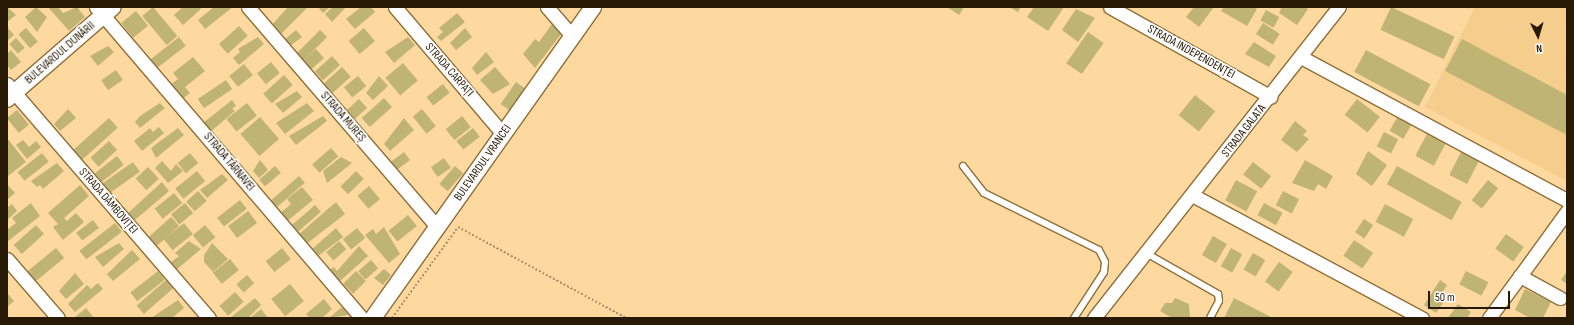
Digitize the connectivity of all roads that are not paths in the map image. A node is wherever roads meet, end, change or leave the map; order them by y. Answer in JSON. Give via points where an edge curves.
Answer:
{"nodes":[{"id":1,"x":248,"y":7,"type":"edge"},
{"id":2,"x":395,"y":7,"type":"edge"},
{"id":3,"x":547,"y":7,"type":"edge"},
{"id":4,"x":593,"y":7,"type":"edge"},
{"id":5,"x":1110,"y":7,"type":"edge"},
{"id":6,"x":1339,"y":7,"type":"edge"},
{"id":7,"x":104,"y":10,"type":"edge"},
{"id":8,"x":572,"y":36,"type":"junction"},
{"id":9,"x":1301,"y":57,"type":"junction"},
{"id":10,"x":9,"y":92,"type":"edge"},
{"id":11,"x":1271,"y":97,"type":"junction"},
{"id":12,"x":503,"y":134,"type":"junction"},
{"id":13,"x":963,"y":166,"type":"dead end"},
{"id":14,"x":1194,"y":196,"type":"junction"},
{"id":15,"x":1567,"y":200,"type":"edge"},
{"id":16,"x":1567,"y":211,"type":"edge"},
{"id":17,"x":438,"y":227,"type":"junction"},
{"id":18,"x":1146,"y":252,"type":"junction"},
{"id":19,"x":7,"y":259,"type":"edge"},
{"id":20,"x":1520,"y":276,"type":"junction"},
{"id":21,"x":1560,"y":298,"type":"dead end"},
{"id":22,"x":58,"y":318,"type":"edge"},
{"id":23,"x":208,"y":318,"type":"edge"},
{"id":24,"x":362,"y":318,"type":"edge"},
{"id":25,"x":373,"y":318,"type":"edge"},
{"id":26,"x":1074,"y":318,"type":"edge"},
{"id":27,"x":1094,"y":318,"type":"edge"},
{"id":28,"x":1210,"y":318,"type":"edge"},
{"id":29,"x":1422,"y":318,"type":"edge"},
{"id":30,"x":1489,"y":318,"type":"edge"}],
"edges":[{"from":1,"to":17,"type":"street","name":"STRADA MUREȘ"},
{"from":2,"to":12,"type":"street","name":"STRADA CARPAȚI"},
{"from":3,"to":8,"type":"street"},
{"from":4,"to":8,"type":"street","name":"BULEVARDUL VRANCEI"},
{"from":5,"to":11,"type":"street","name":"STRADA INDEPENDENȚEI"},
{"from":6,"to":9,"type":"street","name":"STRADA GALATA"},
{"from":7,"to":10,"type":"street","name":"BULEVARDUL DUNĂRII"},
{"from":7,"to":24,"type":"street","name":"STRADA TÂRNAVEI"},
{"from":8,"to":12,"type":"street","name":"BULEVARDUL VRANCEI"},
{"from":9,"to":11,"type":"street","name":"STRADA GALATA"},
{"from":9,"to":15,"type":"street"},
{"from":10,"to":23,"type":"street","name":"STRADA DÂMBOVIȚEI"},
{"from":11,"to":14,"type":"street","name":"STRADA GALATA"},
{"from":12,"to":17,"type":"street","name":"BULEVARDUL VRANCEI"},
{"from":13,"to":26,"type":"lane","via":[[984,193],[1099,250],[1105,262],[1104,272]]},
{"from":14,"to":18,"type":"street","name":"STRADA GALATA"},
{"from":14,"to":29,"type":"street"},
{"from":16,"to":20,"type":"street"},
{"from":17,"to":25,"type":"street","name":"BULEVARDUL VRANCEI"},
{"from":18,"to":27,"type":"street","name":"STRADA GALATA"},
{"from":18,"to":28,"type":"lane","via":[[1218,294],[1220,301]]},
{"from":19,"to":22,"type":"street"},
{"from":20,"to":21,"type":"street"},
{"from":20,"to":30,"type":"street"}]}
